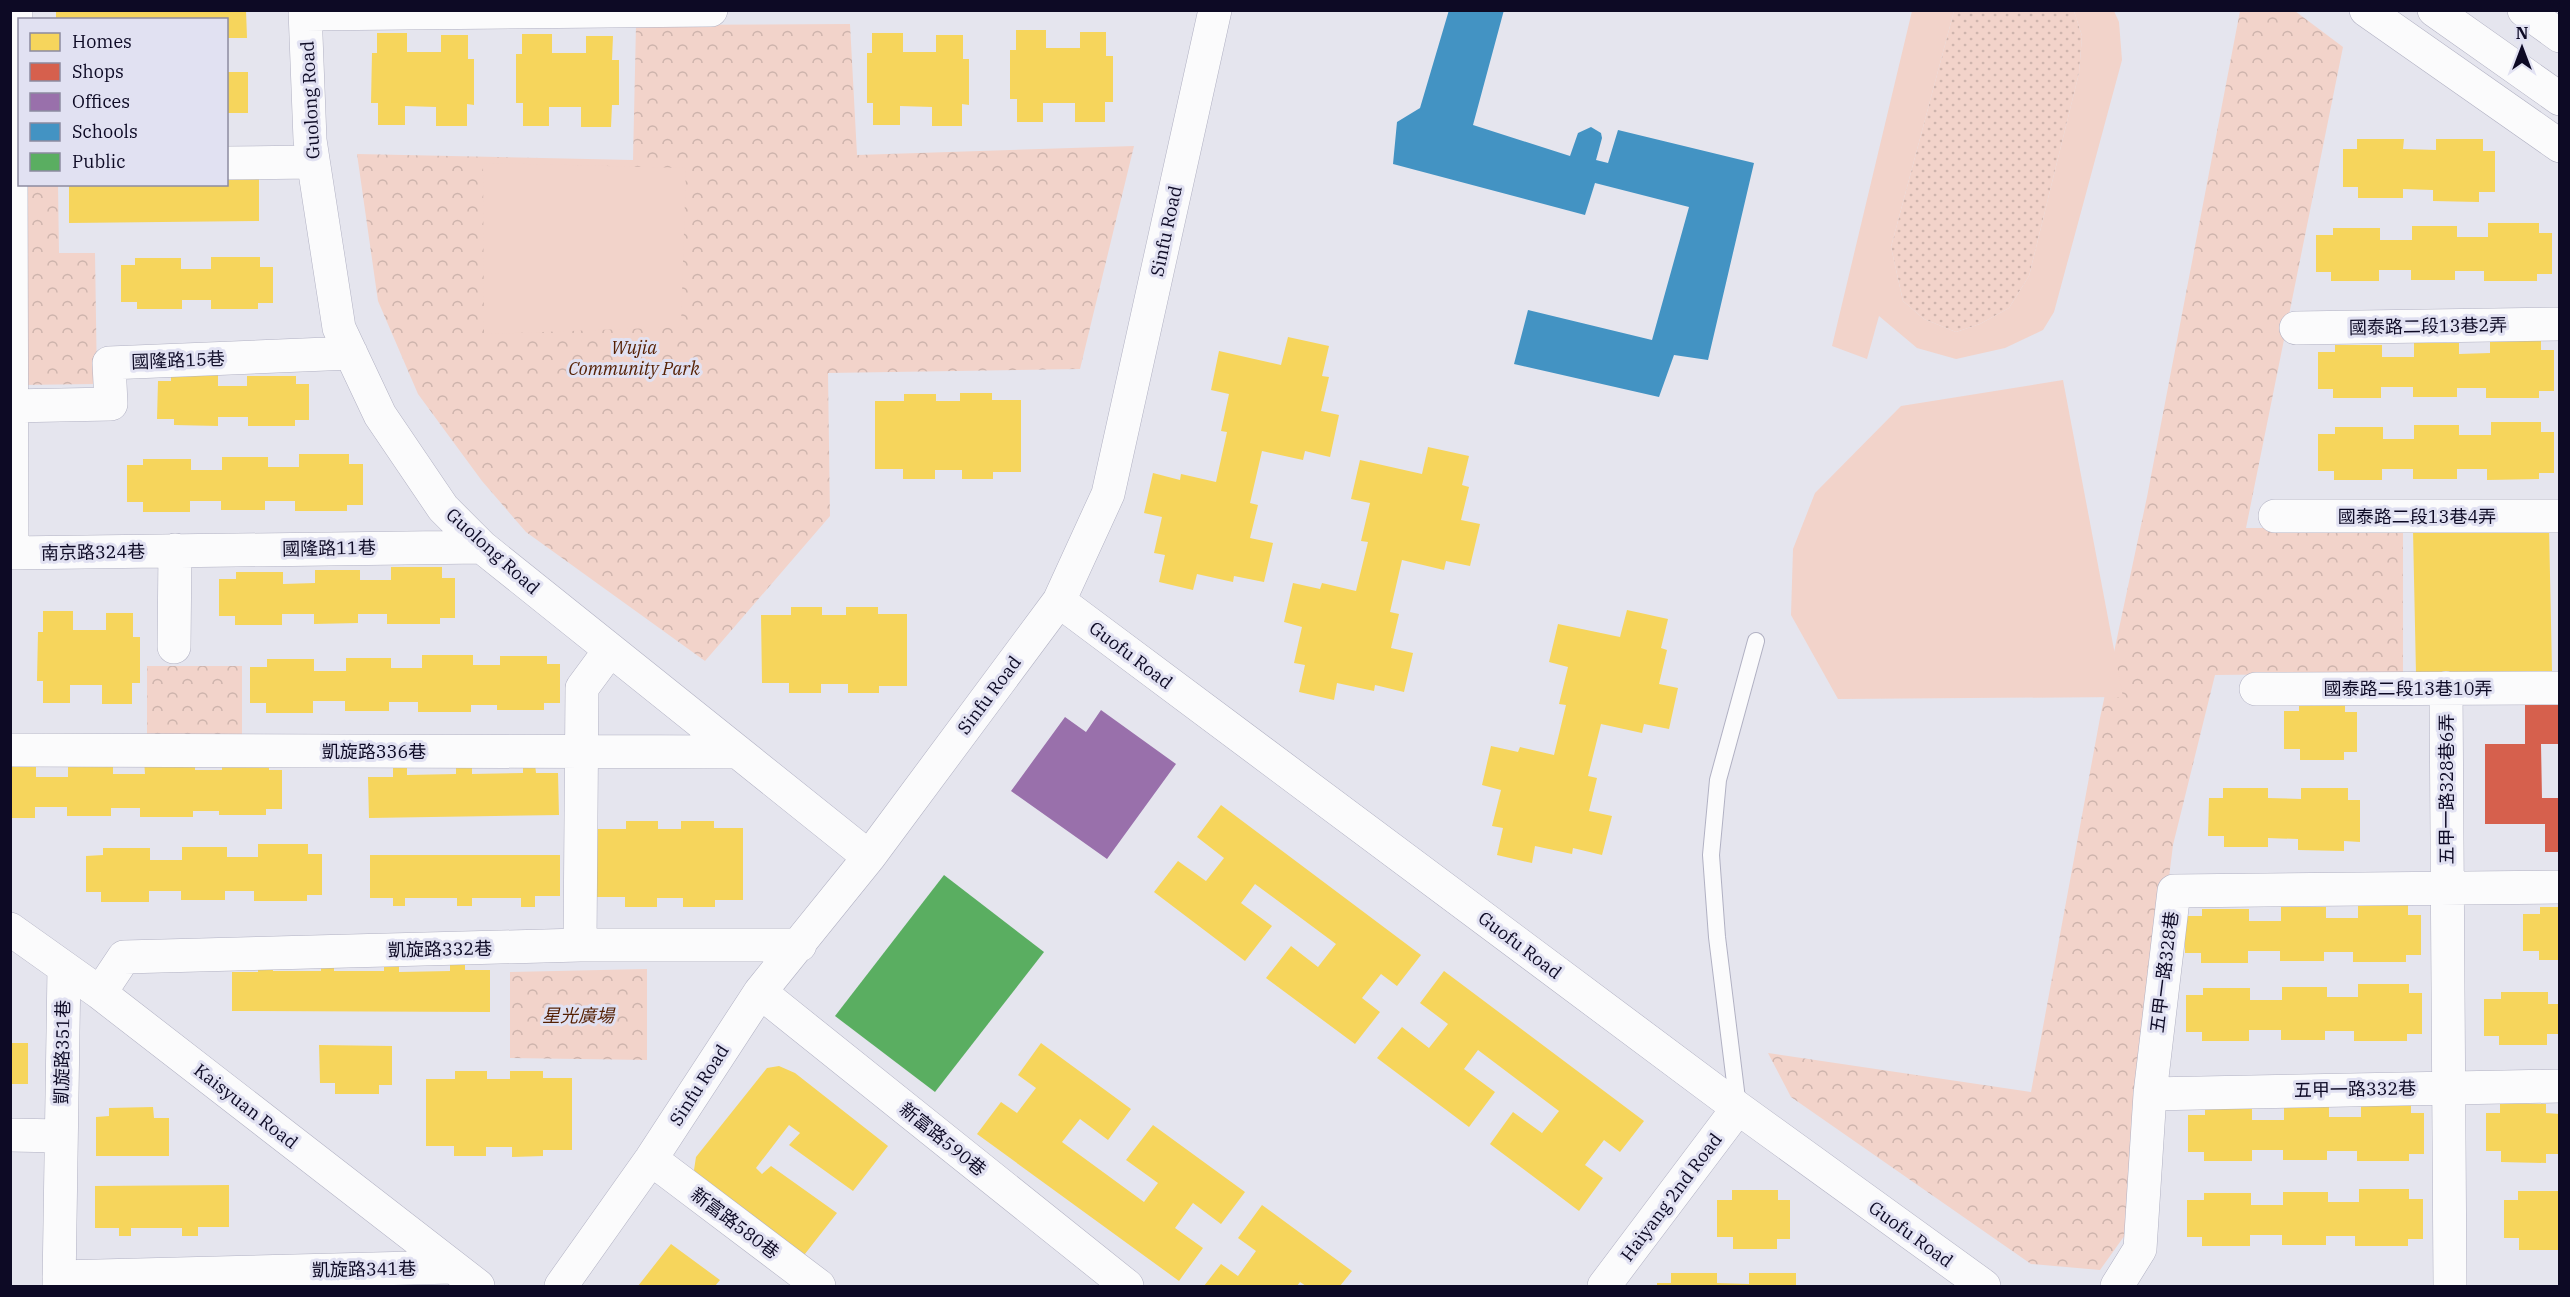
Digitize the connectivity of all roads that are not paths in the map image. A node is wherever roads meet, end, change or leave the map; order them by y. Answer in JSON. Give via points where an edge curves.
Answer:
{"nodes":[{"id":1,"x":16,"y":10,"type":"edge"},
{"id":2,"x":711,"y":10,"type":"edge"},
{"id":3,"x":1215,"y":10,"type":"edge"},
{"id":4,"x":2366,"y":10,"type":"edge"},
{"id":5,"x":2434,"y":10,"type":"edge"},
{"id":6,"x":2524,"y":10,"type":"edge"},
{"id":7,"x":305,"y":12,"type":"edge"},
{"id":8,"x":2559,"y":36,"type":"edge"},
{"id":9,"x":2559,"y":99,"type":"edge"},
{"id":10,"x":2559,"y":146,"type":"edge"},
{"id":11,"x":313,"y":162,"type":"junction"},
{"id":12,"x":228,"y":163,"type":"edge"},
{"id":13,"x":11,"y":167,"type":"edge"},
{"id":14,"x":11,"y":222,"type":"edge"},
{"id":15,"x":2559,"y":324,"type":"edge"},
{"id":16,"x":2296,"y":328,"type":"dead end"},
{"id":17,"x":351,"y":353,"type":"junction"},
{"id":18,"x":11,"y":406,"type":"edge"},
{"id":19,"x":2275,"y":516,"type":"dead end"},
{"id":20,"x":2559,"y":516,"type":"edge"},
{"id":21,"x":482,"y":546,"type":"junction"},
{"id":22,"x":175,"y":550,"type":"junction"},
{"id":23,"x":11,"y":553,"type":"edge"},
{"id":24,"x":1059,"y":601,"type":"junction"},
{"id":25,"x":1756,"y":641,"type":"dead end"},
{"id":26,"x":174,"y":647,"type":"dead end"},
{"id":27,"x":610,"y":650,"type":"junction"},
{"id":28,"x":2446,"y":688,"type":"junction"},
{"id":29,"x":2559,"y":688,"type":"edge"},
{"id":30,"x":2256,"y":689,"type":"dead end"},
{"id":31,"x":10,"y":750,"type":"edge"},
{"id":32,"x":581,"y":751,"type":"junction"},
{"id":33,"x":737,"y":752,"type":"junction"},
{"id":34,"x":869,"y":857,"type":"junction"},
{"id":35,"x":2559,"y":887,"type":"edge"},
{"id":36,"x":2447,"y":890,"type":"junction"},
{"id":37,"x":10,"y":929,"type":"edge"},
{"id":38,"x":580,"y":945,"type":"junction"},
{"id":39,"x":800,"y":945,"type":"junction"},
{"id":40,"x":64,"y":968,"type":"junction"},
{"id":41,"x":760,"y":992,"type":"junction"},
{"id":42,"x":100,"y":993,"type":"junction"},
{"id":43,"x":2449,"y":1086,"type":"junction"},
{"id":44,"x":2559,"y":1086,"type":"edge"},
{"id":45,"x":2150,"y":1094,"type":"junction"},
{"id":46,"x":1738,"y":1108,"type":"junction"},
{"id":47,"x":10,"y":1135,"type":"edge"},
{"id":48,"x":61,"y":1136,"type":"junction"},
{"id":49,"x":651,"y":1159,"type":"junction"},
{"id":50,"x":466,"y":1277,"type":"edge"},
{"id":51,"x":59,"y":1282,"type":"edge"},
{"id":52,"x":1111,"y":1282,"type":"edge"},
{"id":53,"x":561,"y":1287,"type":"edge"},
{"id":54,"x":819,"y":1287,"type":"edge"},
{"id":55,"x":1604,"y":1287,"type":"edge"},
{"id":56,"x":1984,"y":1287,"type":"edge"},
{"id":57,"x":2117,"y":1287,"type":"edge"},
{"id":58,"x":2450,"y":1287,"type":"edge"}],
"edges":[{"from":1,"to":13,"type":"street"},
{"from":2,"to":7,"type":"street"},
{"from":3,"to":24,"type":"street","name":"Sinfu Road","via":[[1108,494]]},
{"from":4,"to":10,"type":"street"},
{"from":5,"to":9,"type":"street"},
{"from":6,"to":8,"type":"street"},
{"from":7,"to":11,"type":"street","name":"Guolong Road"},
{"from":11,"to":12,"type":"street"},
{"from":11,"to":17,"type":"street","name":"Guolong Road","via":[[339,328]]},
{"from":13,"to":14,"type":"street"},
{"from":14,"to":18,"type":"street"},
{"from":15,"to":16,"type":"street","name":"國泰路二段13巷2弄"},
{"from":17,"to":18,"type":"street","name":"國隆路15巷","via":[[109,363],[111,404]]},
{"from":17,"to":21,"type":"street","name":"Guolong Road","via":[[380,415],[443,508]]},
{"from":18,"to":23,"type":"street"},
{"from":19,"to":20,"type":"street","name":"國泰路二段13巷4弄"},
{"from":21,"to":22,"type":"street","name":"國隆路11巷"},
{"from":21,"to":27,"type":"street","name":"Guolong Road"},
{"from":22,"to":23,"type":"street","name":"南京路324巷"},
{"from":22,"to":26,"type":"street"},
{"from":24,"to":34,"type":"street","name":"Sinfu Road"},
{"from":24,"to":46,"type":"street","name":"Guofu Road"},
{"from":25,"to":46,"type":"lane","via":[[1718,780],[1711,855]]},
{"from":27,"to":32,"type":"street","via":[[582,688]]},
{"from":27,"to":33,"type":"street","name":"Guolong Road"},
{"from":28,"to":29,"type":"street","name":"國泰路二段13巷10弄"},
{"from":28,"to":30,"type":"street","name":"國泰路二段13巷10弄"},
{"from":28,"to":36,"type":"street","name":"五甲一路328巷6弄"},
{"from":31,"to":32,"type":"street","name":"凱旋路336巷"},
{"from":32,"to":33,"type":"street","name":"凱旋路336巷"},
{"from":32,"to":38,"type":"street"},
{"from":33,"to":34,"type":"street","name":"Guolong Road"},
{"from":34,"to":39,"type":"street","name":"Sinfu Road"},
{"from":35,"to":36,"type":"street","name":"五甲一路328巷"},
{"from":36,"to":43,"type":"street","name":"五甲一路328巷6弄"},
{"from":36,"to":45,"type":"street","name":"五甲一路328巷","via":[[2174,891]]},
{"from":37,"to":40,"type":"street","name":"Kaisyuan Road"},
{"from":38,"to":39,"type":"street","name":"凱旋路332巷"},
{"from":38,"to":42,"type":"street","name":"凱旋路332巷","via":[[124,957]]},
{"from":39,"to":41,"type":"street","name":"Sinfu Road"},
{"from":40,"to":42,"type":"street","name":"Kaisyuan Road"},
{"from":40,"to":48,"type":"street","name":"凱旋路351巷"},
{"from":41,"to":49,"type":"street","name":"Sinfu Road"},
{"from":41,"to":52,"type":"street","name":"新富路590巷"},
{"from":42,"to":50,"type":"street","name":"Kaisyuan Road"},
{"from":43,"to":44,"type":"street","name":"五甲一路332巷"},
{"from":43,"to":45,"type":"street","name":"五甲一路332巷"},
{"from":43,"to":58,"type":"street","name":"五甲一路328巷6弄"},
{"from":45,"to":57,"type":"street","name":"五甲一路328巷","via":[[2140,1249]]},
{"from":46,"to":55,"type":"street","name":"Haiyang 2nd Road"},
{"from":46,"to":56,"type":"street","name":"Guofu Road"},
{"from":47,"to":48,"type":"street"},
{"from":48,"to":51,"type":"street","name":"凱旋路351巷"},
{"from":49,"to":53,"type":"street","name":"Sinfu Road"},
{"from":49,"to":54,"type":"street","name":"新富路580巷"},
{"from":50,"to":51,"type":"street","name":"凱旋路341巷"}]}
